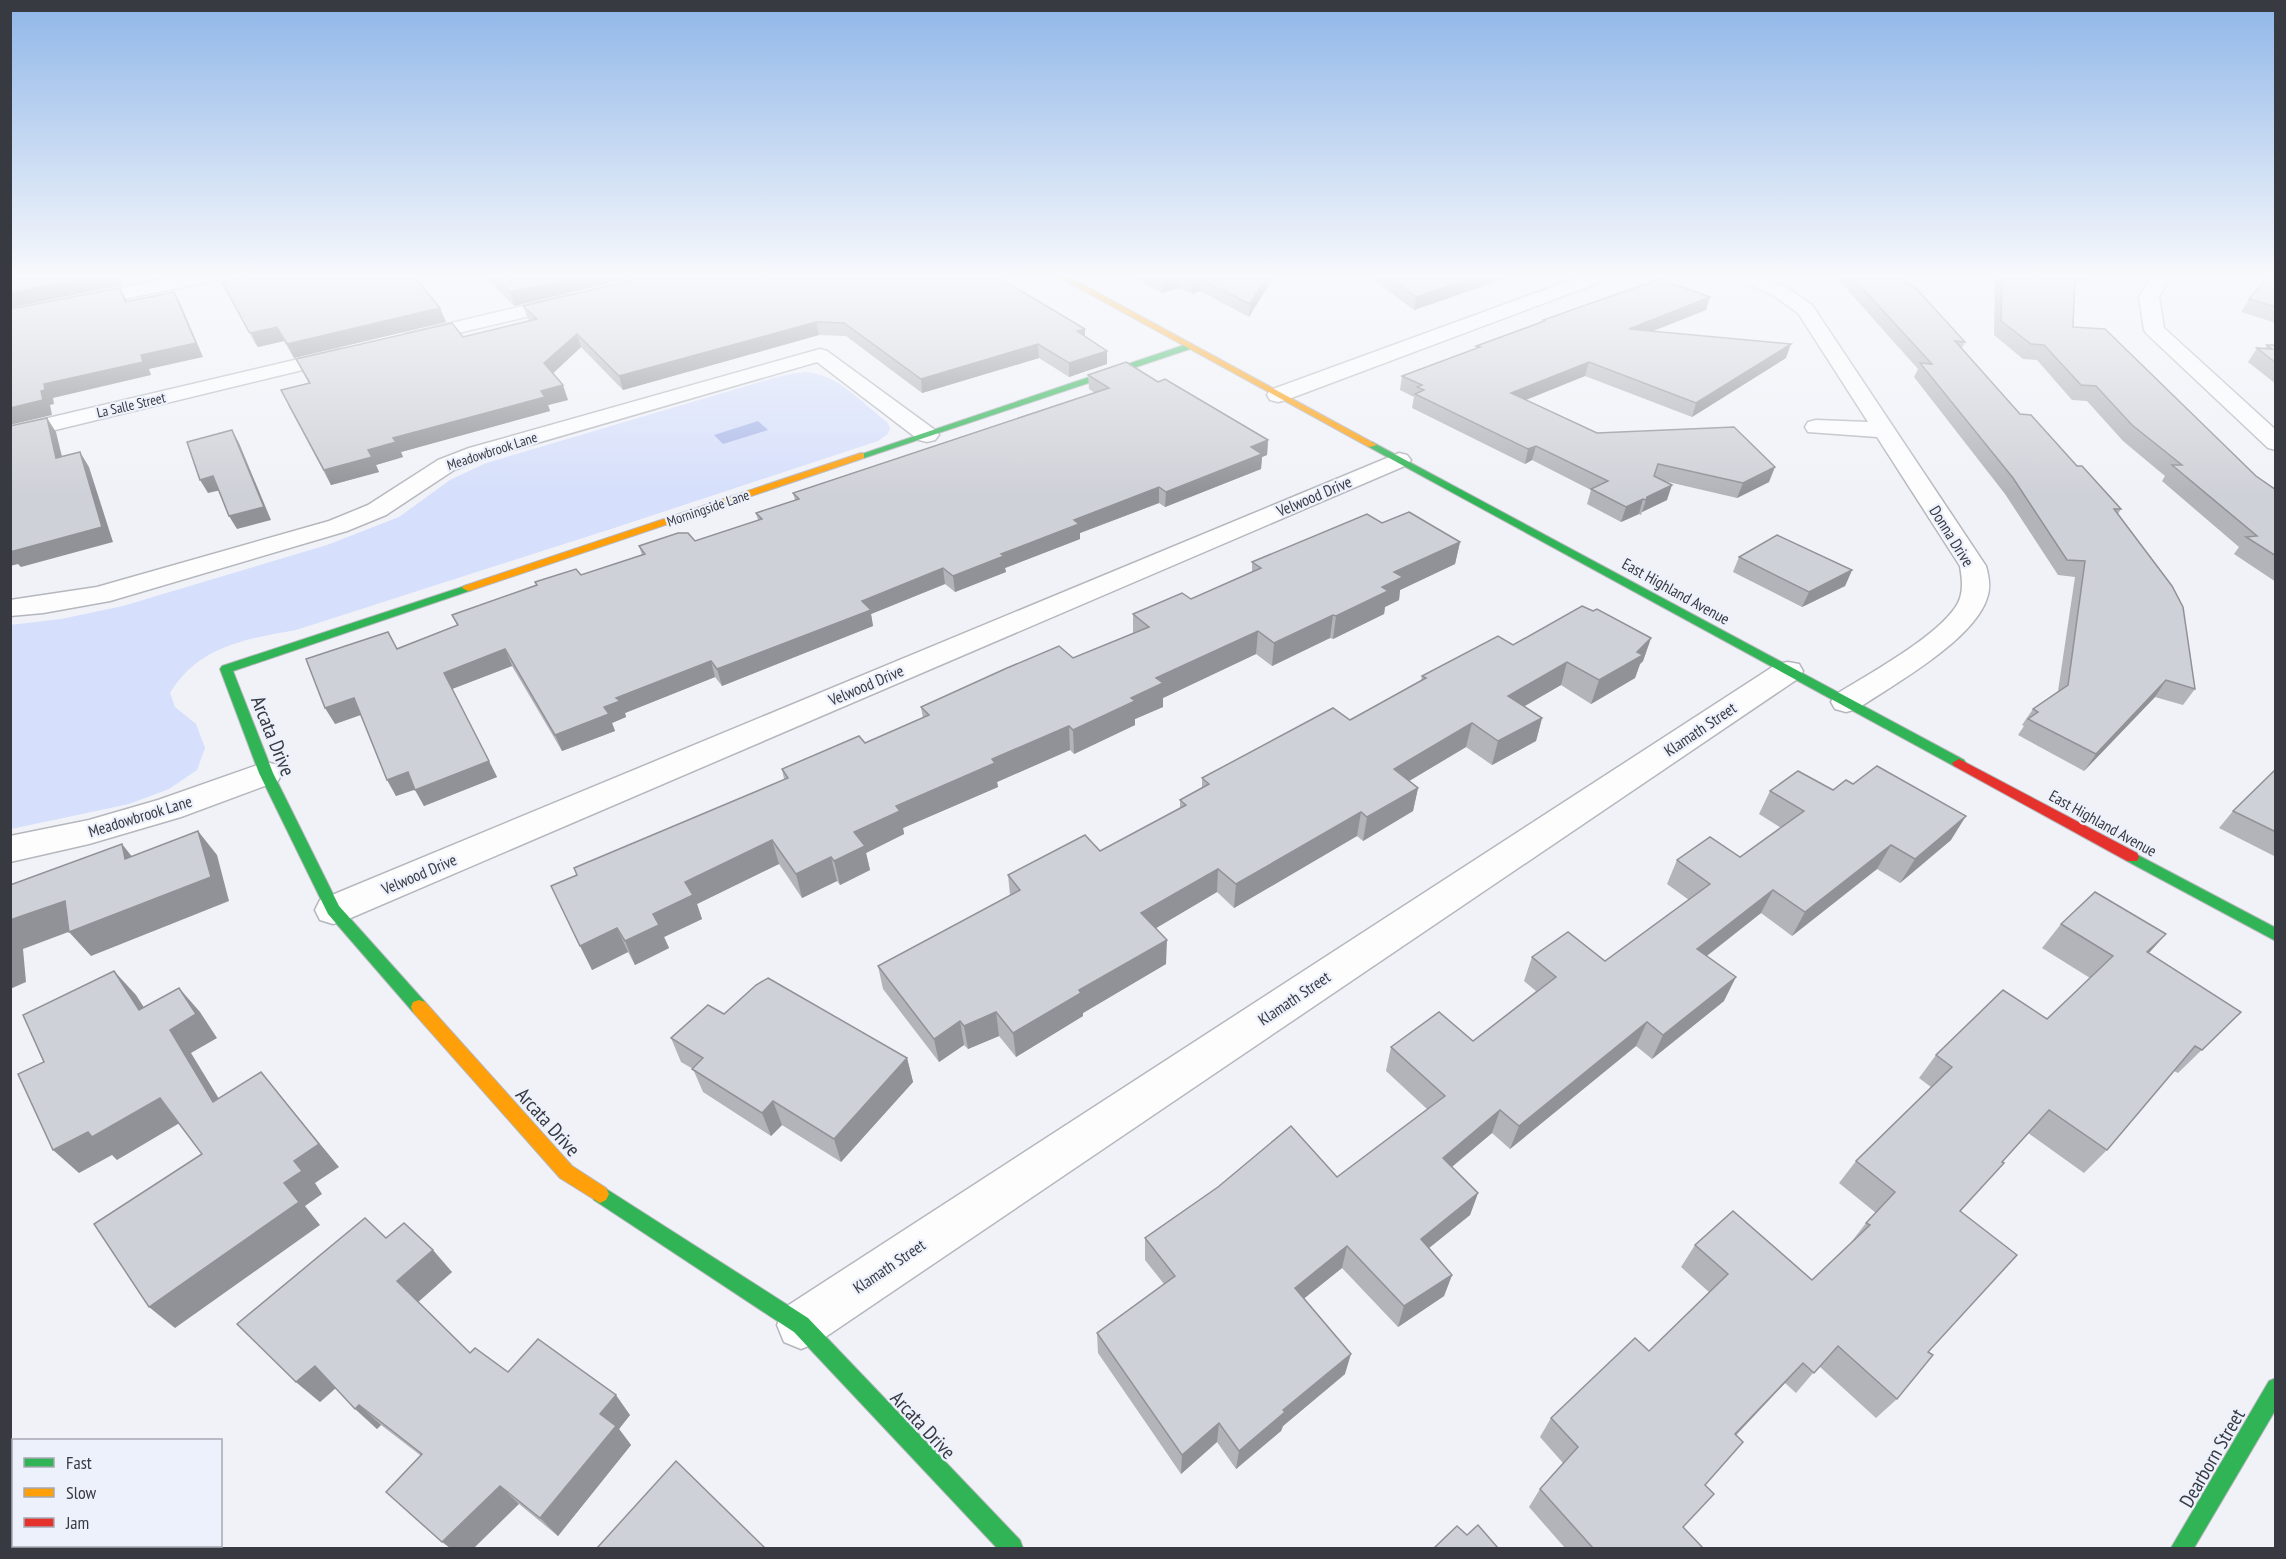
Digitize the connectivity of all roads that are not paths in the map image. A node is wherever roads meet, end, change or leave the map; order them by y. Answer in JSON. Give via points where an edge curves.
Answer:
{"nodes":[{"id":1,"x":1182,"y":349,"type":"edge"},
{"id":2,"x":1195,"y":349,"type":"edge"},
{"id":3,"x":1403,"y":349,"type":"edge"},
{"id":4,"x":1831,"y":349,"type":"edge"},
{"id":5,"x":2174,"y":349,"type":"edge"},
{"id":6,"x":359,"y":351,"type":"edge"},
{"id":7,"x":1278,"y":395,"type":"junction"},
{"id":8,"x":1816,"y":427,"type":"dead end"},
{"id":9,"x":1884,"y":430,"type":"junction"},
{"id":10,"x":10,"y":434,"type":"edge"},
{"id":11,"x":927,"y":435,"type":"junction"},
{"id":12,"x":2276,"y":443,"type":"edge"},
{"id":13,"x":1399,"y":460,"type":"junction"},
{"id":14,"x":10,"y":608,"type":"edge"},
{"id":15,"x":226,"y":669,"type":"joint"},
{"id":16,"x":1788,"y":671,"type":"junction"},
{"id":17,"x":1846,"y":702,"type":"junction"},
{"id":18,"x":266,"y":773,"type":"junction"},
{"id":19,"x":10,"y":849,"type":"edge"},
{"id":20,"x":333,"y":910,"type":"junction"},
{"id":21,"x":2276,"y":935,"type":"edge"},
{"id":22,"x":801,"y":1325,"type":"junction"},
{"id":23,"x":2276,"y":1388,"type":"edge"},
{"id":24,"x":1012,"y":1548,"type":"edge"},
{"id":25,"x":2182,"y":1548,"type":"edge"}],
"edges":[{"from":1,"to":11,"type":"street","name":"Morningside Lane"},
{"from":2,"to":7,"type":"street","name":"East Highland Avenue"},
{"from":3,"to":7,"type":"street"},
{"from":4,"to":9,"type":"street","name":"Donna Drive"},
{"from":5,"to":12,"type":"street"},
{"from":6,"to":10,"type":"street","name":"La Salle Street"},
{"from":7,"to":13,"type":"street","name":"East Highland Avenue"},
{"from":8,"to":9,"type":"street"},
{"from":9,"to":17,"type":"street","name":"Donna Drive","via":[[1973,566],[1977,587],[1970,608],[1943,635]]},
{"from":11,"to":14,"type":"street","name":"Meadowbrook Lane","via":[[820,355],[477,453],[446,465],[377,510],[338,526],[99,595]]},
{"from":11,"to":15,"type":"street","name":"Morningside Lane"},
{"from":13,"to":16,"type":"street","name":"East Highland Avenue"},
{"from":13,"to":20,"type":"street","name":"Velwood Drive"},
{"from":15,"to":18,"type":"street","name":"Arcata Drive"},
{"from":16,"to":17,"type":"street","name":"East Highland Avenue"},
{"from":16,"to":22,"type":"street","name":"Klamath Street"},
{"from":17,"to":21,"type":"street","name":"East Highland Avenue"},
{"from":18,"to":19,"type":"street","name":"Meadowbrook Lane","via":[[169,809]]},
{"from":18,"to":20,"type":"street","name":"Arcata Drive"},
{"from":20,"to":22,"type":"street","name":"Arcata Drive","via":[[566,1172]]},
{"from":22,"to":24,"type":"street","name":"Arcata Drive"},
{"from":23,"to":25,"type":"street","name":"Dearborn Street"}]}
